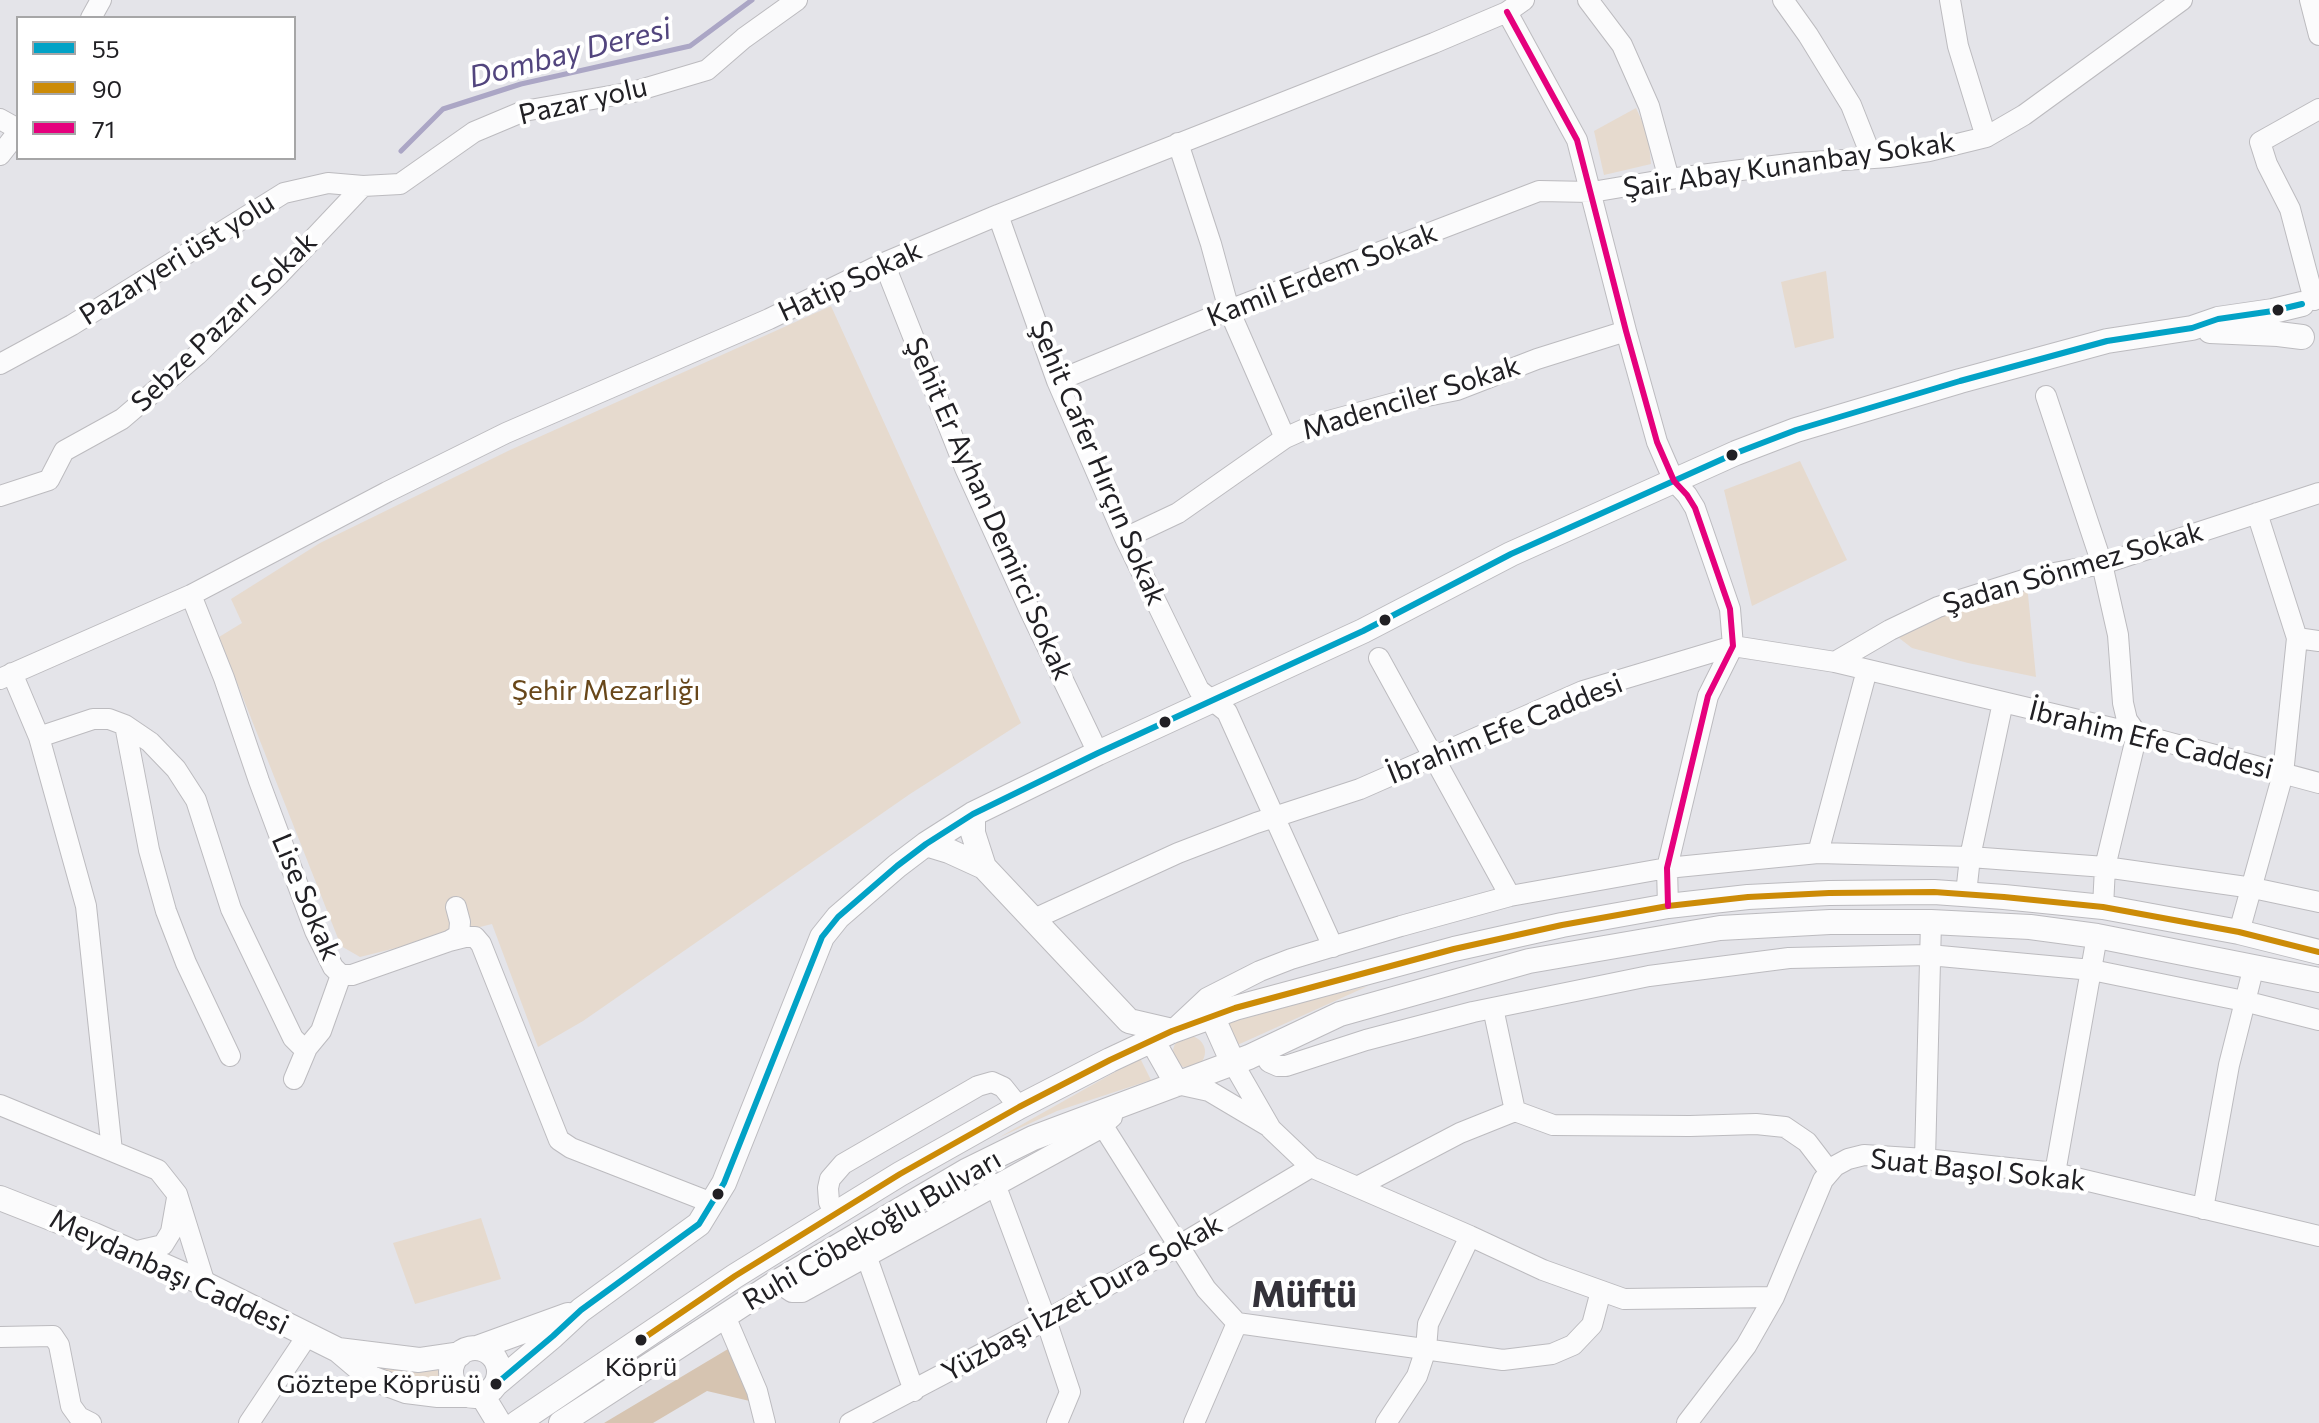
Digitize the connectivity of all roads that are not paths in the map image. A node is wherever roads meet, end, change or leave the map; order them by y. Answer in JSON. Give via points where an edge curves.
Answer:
{"nodes":[{"id":1,"x":797,"y":0,"type":"edge"},
{"id":2,"x":1588,"y":0,"type":"edge"},
{"id":3,"x":1783,"y":0,"type":"edge"},
{"id":4,"x":1950,"y":0,"type":"edge"},
{"id":5,"x":2182,"y":0,"type":"edge"},
{"id":6,"x":2313,"y":1,"type":"edge"},
{"id":7,"x":1515,"y":6,"type":"edge"},
{"id":8,"x":2319,"y":35,"type":"edge"},
{"id":9,"x":2319,"y":109,"type":"edge"},
{"id":10,"x":16,"y":134,"type":"edge"},
{"id":11,"x":1986,"y":137,"type":"junction"},
{"id":12,"x":1178,"y":143,"type":"junction"},
{"id":13,"x":0,"y":155,"type":"edge"},
{"id":14,"x":1872,"y":158,"type":"junction"},
{"id":15,"x":1669,"y":179,"type":"junction"},
{"id":16,"x":363,"y":186,"type":"junction"},
{"id":17,"x":1592,"y":192,"type":"junction"},
{"id":18,"x":998,"y":215,"type":"junction"},
{"id":19,"x":884,"y":263,"type":"junction"},
{"id":20,"x":2312,"y":302,"type":"edge"},
{"id":21,"x":1229,"y":310,"type":"junction"},
{"id":22,"x":2192,"y":328,"type":"junction"},
{"id":23,"x":1626,"y":331,"type":"junction"},
{"id":24,"x":2312,"y":342,"type":"edge"},
{"id":25,"x":0,"y":364,"type":"edge"},
{"id":26,"x":1057,"y":381,"type":"junction"},
{"id":27,"x":2046,"y":396,"type":"dead end"},
{"id":28,"x":1285,"y":438,"type":"junction"},
{"id":29,"x":1674,"y":481,"type":"junction"},
{"id":30,"x":2319,"y":493,"type":"edge"},
{"id":31,"x":0,"y":496,"type":"edge"},
{"id":32,"x":2257,"y":513,"type":"junction"},
{"id":33,"x":1125,"y":538,"type":"junction"},
{"id":34,"x":2102,"y":564,"type":"junction"},
{"id":35,"x":191,"y":595,"type":"junction"},
{"id":36,"x":2297,"y":638,"type":"junction"},
{"id":37,"x":2319,"y":641,"type":"edge"},
{"id":38,"x":1733,"y":646,"type":"junction"},
{"id":39,"x":1379,"y":658,"type":"dead end"},
{"id":40,"x":1835,"y":662,"type":"junction"},
{"id":41,"x":1867,"y":670,"type":"junction"},
{"id":42,"x":6,"y":676,"type":"edge"},
{"id":43,"x":1215,"y":701,"type":"junction"},
{"id":44,"x":2003,"y":702,"type":"junction"},
{"id":45,"x":125,"y":725,"type":"junction"},
{"id":46,"x":2137,"y":734,"type":"junction"},
{"id":47,"x":39,"y":737,"type":"junction"},
{"id":48,"x":1098,"y":753,"type":"junction"},
{"id":49,"x":1435,"y":757,"type":"junction"},
{"id":50,"x":2283,"y":774,"type":"junction"},
{"id":51,"x":2319,"y":783,"type":"edge"},
{"id":52,"x":973,"y":814,"type":"junction"},
{"id":53,"x":1276,"y":816,"type":"junction"},
{"id":54,"x":926,"y":844,"type":"junction"},
{"id":55,"x":1818,"y":853,"type":"junction"},
{"id":56,"x":1970,"y":857,"type":"junction"},
{"id":57,"x":984,"y":867,"type":"junction"},
{"id":58,"x":2105,"y":867,"type":"junction"},
{"id":59,"x":1667,"y":868,"type":"junction"},
{"id":60,"x":2253,"y":888,"type":"junction"},
{"id":61,"x":1966,"y":894,"type":"junction"},
{"id":62,"x":1510,"y":896,"type":"junction"},
{"id":63,"x":2319,"y":902,"type":"edge"},
{"id":64,"x":1668,"y":906,"type":"junction"},
{"id":65,"x":456,"y":907,"type":"dead end"},
{"id":66,"x":2103,"y":907,"type":"junction"},
{"id":67,"x":1034,"y":919,"type":"junction"},
{"id":68,"x":1931,"y":922,"type":"junction"},
{"id":69,"x":2239,"y":932,"type":"junction"},
{"id":70,"x":2097,"y":936,"type":"junction"},
{"id":71,"x":449,"y":941,"type":"junction"},
{"id":72,"x":1333,"y":947,"type":"junction"},
{"id":73,"x":2318,"y":951,"type":"edge"},
{"id":74,"x":1929,"y":955,"type":"junction"},
{"id":75,"x":2254,"y":966,"type":"junction"},
{"id":76,"x":2092,"y":970,"type":"junction"},
{"id":77,"x":341,"y":975,"type":"junction"},
{"id":78,"x":2317,"y":980,"type":"edge"},
{"id":79,"x":2244,"y":1001,"type":"junction"},
{"id":80,"x":1493,"y":1008,"type":"junction"},
{"id":81,"x":1212,"y":1016,"type":"junction"},
{"id":82,"x":2319,"y":1020,"type":"edge"},
{"id":83,"x":1162,"y":1035,"type":"junction"},
{"id":84,"x":307,"y":1048,"type":"junction"},
{"id":85,"x":1262,"y":1050,"type":"junction"},
{"id":86,"x":230,"y":1056,"type":"dead end"},
{"id":87,"x":1233,"y":1063,"type":"junction"},
{"id":88,"x":294,"y":1079,"type":"dead end"},
{"id":89,"x":1177,"y":1084,"type":"junction"},
{"id":90,"x":1131,"y":1099,"type":"junction"},
{"id":91,"x":0,"y":1105,"type":"edge"},
{"id":92,"x":1019,"y":1107,"type":"junction"},
{"id":93,"x":1515,"y":1111,"type":"junction"},
{"id":94,"x":1103,"y":1126,"type":"junction"},
{"id":95,"x":1271,"y":1129,"type":"junction"},
{"id":96,"x":112,"y":1151,"type":"junction"},
{"id":97,"x":1925,"y":1159,"type":"junction"},
{"id":98,"x":1311,"y":1167,"type":"junction"},
{"id":99,"x":1830,"y":1172,"type":"junction"},
{"id":100,"x":2055,"y":1173,"type":"junction"},
{"id":101,"x":995,"y":1184,"type":"junction"},
{"id":102,"x":1357,"y":1187,"type":"junction"},
{"id":103,"x":177,"y":1194,"type":"junction"},
{"id":104,"x":0,"y":1198,"type":"edge"},
{"id":105,"x":712,"y":1203,"type":"junction"},
{"id":106,"x":2203,"y":1209,"type":"junction"},
{"id":107,"x":835,"y":1214,"type":"junction"},
{"id":108,"x":1470,"y":1236,"type":"junction"},
{"id":109,"x":2319,"y":1236,"type":"edge"},
{"id":110,"x":1180,"y":1245,"type":"junction"},
{"id":111,"x":133,"y":1252,"type":"junction"},
{"id":112,"x":866,"y":1255,"type":"junction"},
{"id":113,"x":777,"y":1282,"type":"junction"},
{"id":114,"x":205,"y":1284,"type":"junction"},
{"id":115,"x":1601,"y":1291,"type":"junction"},
{"id":116,"x":1774,"y":1297,"type":"junction"},
{"id":117,"x":581,"y":1310,"type":"junction"},
{"id":118,"x":725,"y":1316,"type":"junction"},
{"id":119,"x":1046,"y":1320,"type":"junction"},
{"id":120,"x":1237,"y":1323,"type":"junction"},
{"id":121,"x":307,"y":1336,"type":"junction"},
{"id":122,"x":0,"y":1337,"type":"edge"},
{"id":123,"x":1426,"y":1349,"type":"junction"},
{"id":124,"x":338,"y":1350,"type":"junction"},
{"id":125,"x":468,"y":1351,"type":"junction"},
{"id":126,"x":914,"y":1391,"type":"junction"},
{"id":127,"x":487,"y":1401,"type":"edge"},
{"id":128,"x":91,"y":1423,"type":"edge"},
{"id":129,"x":249,"y":1423,"type":"edge"},
{"id":130,"x":517,"y":1423,"type":"edge"},
{"id":131,"x":561,"y":1423,"type":"edge"},
{"id":132,"x":765,"y":1423,"type":"edge"},
{"id":133,"x":850,"y":1423,"type":"edge"},
{"id":134,"x":1057,"y":1423,"type":"edge"},
{"id":135,"x":1194,"y":1423,"type":"edge"},
{"id":136,"x":1386,"y":1423,"type":"edge"},
{"id":137,"x":1687,"y":1423,"type":"edge"}],
"edges":[{"from":1,"to":16,"type":"street","name":"Pazar yolu","via":[[707,70],[633,92],[524,111],[474,132],[400,184]]},
{"from":2,"to":15,"type":"street","via":[[1622,45],[1649,106]]},
{"from":3,"to":14,"type":"street","via":[[1851,105]]},
{"from":4,"to":11,"type":"street"},
{"from":5,"to":11,"type":"street","name":"Şair Abay Kunanbay Sokak"},
{"from":6,"to":8,"type":"street"},
{"from":7,"to":12,"type":"street","name":"Hatip Sokak"},
{"from":7,"to":17,"type":"street","via":[[1535,59],[1577,140]]},
{"from":9,"to":20,"type":"street","via":[[2260,142],[2290,209]]},
{"from":10,"to":13,"type":"street"},
{"from":11,"to":14,"type":"street","name":"Şair Abay Kunanbay Sokak"},
{"from":12,"to":18,"type":"street","name":"Hatip Sokak"},
{"from":12,"to":21,"type":"street"},
{"from":14,"to":15,"type":"street","name":"Şair Abay Kunanbay Sokak"},
{"from":15,"to":17,"type":"street","name":"Şair Abay Kunanbay Sokak"},
{"from":16,"to":25,"type":"street","name":"Pazaryeri üst yolu","via":[[328,183],[284,193]]},
{"from":16,"to":31,"type":"street","name":"Sebze Pazarı Sokak","via":[[187,365],[122,419],[64,451],[49,480]]},
{"from":17,"to":21,"type":"street","name":"Kamil Erdem Sokak","via":[[1539,191]]},
{"from":17,"to":23,"type":"street"},
{"from":18,"to":19,"type":"street","name":"Hatip Sokak"},
{"from":18,"to":26,"type":"street","name":"Şehit Cafer Hırçın Sokak"},
{"from":19,"to":35,"type":"street","name":"Hatip Sokak","via":[[506,433]]},
{"from":19,"to":48,"type":"street","name":"Şehit Er Ayhan Demirci Sokak","via":[[965,468]]},
{"from":20,"to":22,"type":"main road"},
{"from":20,"to":24,"type":"main road","via":[[2298,309],[2294,321],[2298,333]]},
{"from":21,"to":26,"type":"street","name":"Kamil Erdem Sokak"},
{"from":21,"to":28,"type":"street"},
{"from":22,"to":24,"type":"main road","via":[[2278,334]]},
{"from":22,"to":29,"type":"main road","via":[[2107,341],[1854,412],[1748,448]]},
{"from":23,"to":28,"type":"street","name":"Madenciler Sokak","via":[[1457,390],[1354,413]]},
{"from":23,"to":29,"type":"street","via":[[1657,442]]},
{"from":26,"to":33,"type":"street","name":"Şehit Cafer Hırçın Sokak"},
{"from":27,"to":34,"type":"street"},
{"from":28,"to":33,"type":"street","name":"Madenciler Sokak","via":[[1178,513]]},
{"from":29,"to":38,"type":"street","via":[[1695,508],[1730,609]]},
{"from":29,"to":43,"type":"main road","via":[[1511,554]]},
{"from":30,"to":32,"type":"street","name":"Şadan Sönmez Sokak"},
{"from":32,"to":34,"type":"street","name":"Şadan Sönmez Sokak"},
{"from":32,"to":36,"type":"street"},
{"from":33,"to":43,"type":"street","name":"Şehit Cafer Hırçın Sokak","via":[[1199,690]]},
{"from":34,"to":40,"type":"street","name":"Şadan Sönmez Sokak","via":[[2033,577],[1938,607]]},
{"from":34,"to":46,"type":"street","via":[[2118,635],[2123,703]]},
{"from":35,"to":42,"type":"street","name":"Hatip Sokak"},
{"from":35,"to":77,"type":"street","name":"Lise Sokak","via":[[315,931]]},
{"from":36,"to":37,"type":"street"},
{"from":36,"to":50,"type":"street"},
{"from":38,"to":40,"type":"street","name":"İbrahim Efe Caddesi"},
{"from":38,"to":49,"type":"street","name":"İbrahim Efe Caddesi","via":[[1583,691]]},
{"from":38,"to":59,"type":"street","via":[[1708,696]]},
{"from":39,"to":49,"type":"street"},
{"from":40,"to":41,"type":"street","name":"İbrahim Efe Caddesi"},
{"from":41,"to":44,"type":"street","name":"İbrahim Efe Caddesi"},
{"from":41,"to":55,"type":"street"},
{"from":42,"to":47,"type":"street"},
{"from":43,"to":48,"type":"main road"},
{"from":43,"to":53,"type":"street","name":"Şehit Cafer Hırçın Sokak","via":[[1227,712]]},
{"from":44,"to":46,"type":"street","name":"İbrahim Efe Caddesi"},
{"from":44,"to":56,"type":"street"},
{"from":45,"to":47,"type":"street","via":[[93,719]]},
{"from":45,"to":84,"type":"street","via":[[176,769],[196,800],[231,909],[293,1038]]},
{"from":45,"to":86,"type":"street","via":[[166,911]]},
{"from":46,"to":50,"type":"street","name":"İbrahim Efe Caddesi"},
{"from":46,"to":58,"type":"street"},
{"from":47,"to":96,"type":"street","via":[[86,906]]},
{"from":48,"to":52,"type":"main road"},
{"from":49,"to":53,"type":"street","name":"İbrahim Efe Caddesi"},
{"from":49,"to":62,"type":"street"},
{"from":50,"to":51,"type":"street","name":"İbrahim Efe Caddesi"},
{"from":50,"to":60,"type":"street"},
{"from":52,"to":54,"type":"main road"},
{"from":52,"to":57,"type":"main road"},
{"from":53,"to":67,"type":"street","name":"İbrahim Efe Caddesi","via":[[1178,853]]},
{"from":53,"to":72,"type":"street","name":"Şehit Cafer Hırçın Sokak"},
{"from":54,"to":57,"type":"main road"},
{"from":54,"to":105,"type":"main road","via":[[857,900],[822,937]]},
{"from":55,"to":56,"type":"street"},
{"from":55,"to":59,"type":"street"},
{"from":56,"to":58,"type":"street"},
{"from":56,"to":61,"type":"street"},
{"from":57,"to":67,"type":"main road"},
{"from":58,"to":60,"type":"street"},
{"from":58,"to":66,"type":"street"},
{"from":59,"to":62,"type":"street"},
{"from":59,"to":64,"type":"street"},
{"from":60,"to":63,"type":"street"},
{"from":60,"to":69,"type":"street"},
{"from":61,"to":64,"type":"main road","name":"Ruhi Cöbekoğlu Bulvarı","via":[[1829,893]]},
{"from":61,"to":66,"type":"main road","name":"Ruhi Cöbekoğlu Bulvarı"},
{"from":62,"to":72,"type":"street"},
{"from":64,"to":81,"type":"main road","name":"Ruhi Cöbekoğlu Bulvarı","via":[[1454,949]]},
{"from":65,"to":71,"type":"street","via":[[459,935]]},
{"from":66,"to":69,"type":"main road","name":"Ruhi Cöbekoğlu Bulvarı"},
{"from":67,"to":83,"type":"main road","via":[[1129,1021]]},
{"from":68,"to":70,"type":"main road","name":"Ruhi Cöbekoğlu Bulvarı"},
{"from":68,"to":74,"type":"street"},
{"from":68,"to":85,"type":"main road","name":"Ruhi Cöbekoğlu Bulvarı","via":[[1720,928],[1529,961],[1340,1014]]},
{"from":69,"to":73,"type":"main road","name":"Ruhi Cöbekoğlu Bulvarı"},
{"from":70,"to":75,"type":"main road","name":"Ruhi Cöbekoğlu Bulvarı"},
{"from":70,"to":76,"type":"street"},
{"from":71,"to":77,"type":"street","name":"Lise Sokak"},
{"from":71,"to":105,"type":"street","via":[[475,937],[481,944],[559,1140]]},
{"from":72,"to":83,"type":"street","via":[[1260,971],[1207,998]]},
{"from":74,"to":76,"type":"street"},
{"from":74,"to":80,"type":"street","via":[[1789,958],[1649,976]]},
{"from":74,"to":97,"type":"street"},
{"from":75,"to":78,"type":"main road","name":"Ruhi Cöbekoğlu Bulvarı"},
{"from":75,"to":79,"type":"street"},
{"from":76,"to":79,"type":"street"},
{"from":76,"to":100,"type":"street"},
{"from":77,"to":84,"type":"street","via":[[321,1031]]},
{"from":79,"to":82,"type":"street"},
{"from":79,"to":106,"type":"street"},
{"from":80,"to":85,"type":"street","via":[[1286,1066],[1269,1062]]},
{"from":80,"to":93,"type":"street"},
{"from":81,"to":83,"type":"main road","name":"Ruhi Cöbekoğlu Bulvarı"},
{"from":81,"to":87,"type":"main road"},
{"from":83,"to":89,"type":"main road"},
{"from":83,"to":92,"type":"main road","name":"Ruhi Cöbekoğlu Bulvarı"},
{"from":84,"to":88,"type":"street"},
{"from":85,"to":87,"type":"main road","name":"Ruhi Cöbekoğlu Bulvarı"},
{"from":87,"to":89,"type":"main road","name":"Ruhi Cöbekoğlu Bulvarı"},
{"from":87,"to":95,"type":"street"},
{"from":89,"to":90,"type":"main road","name":"Ruhi Cöbekoğlu Bulvarı"},
{"from":89,"to":95,"type":"street","via":[[1209,1091]]},
{"from":90,"to":94,"type":"street"},
{"from":90,"to":113,"type":"main road","name":"Ruhi Cöbekoğlu Bulvarı","via":[[966,1171]]},
{"from":91,"to":96,"type":"street"},
{"from":92,"to":107,"type":"main road","name":"Ruhi Cöbekoğlu Bulvarı"},
{"from":92,"to":107,"type":"street","via":[[1003,1087],[992,1082],[978,1086],[843,1164],[828,1188]]},
{"from":93,"to":99,"type":"street","via":[[1553,1125],[1785,1127],[1807,1142]]},
{"from":93,"to":102,"type":"street","via":[[1460,1133]]},
{"from":94,"to":101,"type":"street"},
{"from":94,"to":110,"type":"street"},
{"from":95,"to":98,"type":"street"},
{"from":96,"to":103,"type":"street","via":[[158,1170]]},
{"from":97,"to":99,"type":"street","name":"Suat Başol Sokak","via":[[1864,1155]]},
{"from":97,"to":100,"type":"street","name":"Suat Başol Sokak"},
{"from":98,"to":102,"type":"street"},
{"from":98,"to":110,"type":"street","name":"Yüzbaşı İzzet Dura Sokak"},
{"from":99,"to":116,"type":"street","name":"Suat Başol Sokak"},
{"from":100,"to":106,"type":"street","name":"Suat Başol Sokak"},
{"from":101,"to":112,"type":"street"},
{"from":101,"to":119,"type":"street"},
{"from":102,"to":108,"type":"street"},
{"from":103,"to":111,"type":"street","via":[[171,1232],[163,1245]]},
{"from":103,"to":114,"type":"street"},
{"from":104,"to":111,"type":"main road","name":"Meydanbaşı Caddesi"},
{"from":105,"to":117,"type":"main road","via":[[690,1233]]},
{"from":106,"to":109,"type":"street","name":"Suat Başol Sokak"},
{"from":107,"to":130,"type":"main road","name":"Ruhi Cöbekoğlu Bulvarı"},
{"from":108,"to":115,"type":"street"},
{"from":108,"to":123,"type":"street","via":[[1428,1324]]},
{"from":110,"to":119,"type":"street","name":"Yüzbaşı İzzet Dura Sokak"},
{"from":110,"to":120,"type":"street","via":[[1206,1289]]},
{"from":111,"to":114,"type":"main road","name":"Meydanbaşı Caddesi"},
{"from":112,"to":113,"type":"street","via":[[802,1292]]},
{"from":112,"to":126,"type":"street"},
{"from":113,"to":118,"type":"main road","name":"Ruhi Cöbekoğlu Bulvarı"},
{"from":114,"to":121,"type":"main road","name":"Meydanbaşı Caddesi"},
{"from":115,"to":116,"type":"street","via":[[1624,1299]]},
{"from":115,"to":123,"type":"street","via":[[1592,1325],[1573,1345],[1552,1354],[1503,1360]]},
{"from":116,"to":137,"type":"street","name":"Suat Başol Sokak","via":[[1728,1373]]},
{"from":117,"to":125,"type":"main road","name":"Meydanbaşı Caddesi"},
{"from":117,"to":127,"type":"main road"},
{"from":118,"to":131,"type":"main road","name":"Ruhi Cöbekoğlu Bulvarı"},
{"from":118,"to":132,"type":"street"},
{"from":119,"to":126,"type":"street","name":"Yüzbaşı İzzet Dura Sokak"},
{"from":119,"to":134,"type":"street","via":[[1070,1392]]},
{"from":120,"to":123,"type":"street"},
{"from":120,"to":135,"type":"street"},
{"from":121,"to":124,"type":"main road","name":"Meydanbaşı Caddesi"},
{"from":121,"to":129,"type":"street"},
{"from":122,"to":128,"type":"street","via":[[53,1336],[71,1406]]},
{"from":123,"to":136,"type":"street","via":[[1417,1376]]},
{"from":124,"to":125,"type":"main road","name":"Meydanbaşı Caddesi","via":[[419,1360]]},
{"from":124,"to":127,"type":"main road","name":"Meydanbaşı Caddesi","via":[[371,1378],[406,1391]]},
{"from":125,"to":127,"type":"main road","via":[[485,1350],[499,1368]]},
{"from":125,"to":127,"type":"main road","via":[[452,1366],[453,1381],[462,1392]]},
{"from":126,"to":133,"type":"street","name":"Yüzbaşı İzzet Dura Sokak"}]}
